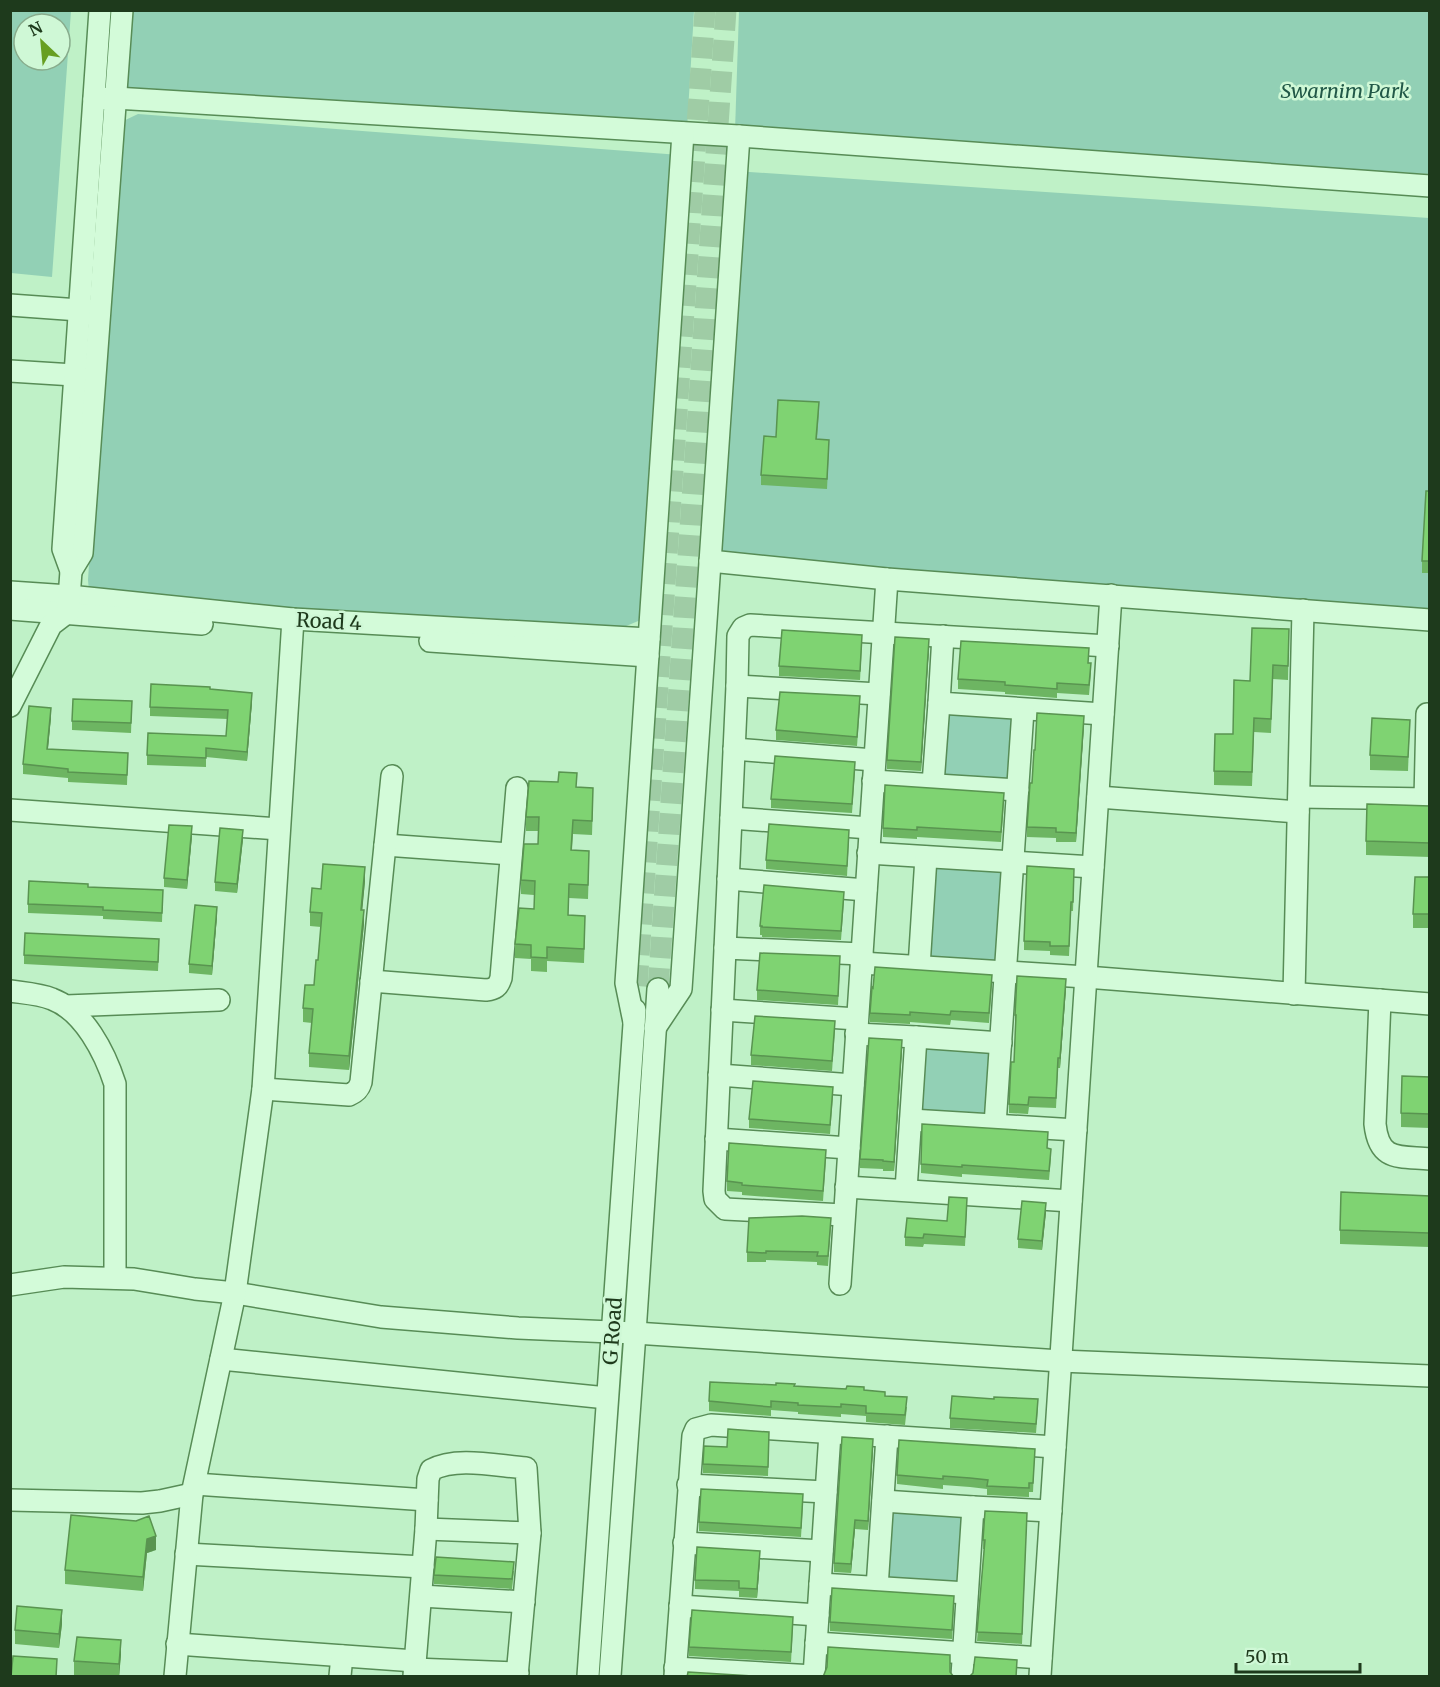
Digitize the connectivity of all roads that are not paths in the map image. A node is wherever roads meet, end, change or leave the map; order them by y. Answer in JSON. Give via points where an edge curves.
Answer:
{"nodes":[{"id":1,"x":100,"y":10,"type":"edge"},
{"id":2,"x":122,"y":10,"type":"edge"},
{"id":3,"x":115,"y":98,"type":"junction"},
{"id":4,"x":94,"y":99,"type":"junction"},
{"id":5,"x":683,"y":133,"type":"junction"},
{"id":6,"x":739,"y":136,"type":"junction"},
{"id":7,"x":1430,"y":186,"type":"edge"},
{"id":8,"x":10,"y":305,"type":"edge"},
{"id":9,"x":89,"y":311,"type":"junction"},
{"id":10,"x":10,"y":371,"type":"edge"},
{"id":11,"x":74,"y":375,"type":"junction"},
{"id":12,"x":710,"y":561,"type":"junction"},
{"id":13,"x":71,"y":571,"type":"junction"},
{"id":14,"x":886,"y":579,"type":"junction"},
{"id":15,"x":10,"y":592,"type":"edge"},
{"id":16,"x":1111,"y":596,"type":"junction"},
{"id":17,"x":68,"y":604,"type":"junction"},
{"id":18,"x":10,"y":609,"type":"edge"},
{"id":19,"x":1303,"y":610,"type":"junction"},
{"id":20,"x":1430,"y":620,"type":"edge"},
{"id":21,"x":292,"y":625,"type":"junction"},
{"id":22,"x":883,"y":632,"type":"junction"},
{"id":23,"x":943,"y":636,"type":"junction"},
{"id":24,"x":1108,"y":646,"type":"junction"},
{"id":25,"x":649,"y":648,"type":"junction"},
{"id":26,"x":737,"y":686,"type":"junction"},
{"id":27,"x":879,"y":694,"type":"junction"},
{"id":28,"x":939,"y":703,"type":"junction"},
{"id":29,"x":10,"y":706,"type":"edge"},
{"id":30,"x":1023,"y":710,"type":"junction"},
{"id":31,"x":1103,"y":714,"type":"junction"},
{"id":32,"x":1427,"y":714,"type":"dead end"},
{"id":33,"x":734,"y":749,"type":"junction"},
{"id":34,"x":874,"y":770,"type":"junction"},
{"id":35,"x":392,"y":776,"type":"dead end"},
{"id":36,"x":933,"y":784,"type":"junction"},
{"id":37,"x":517,"y":788,"type":"dead end"},
{"id":38,"x":1018,"y":790,"type":"junction"},
{"id":39,"x":1098,"y":796,"type":"junction"},
{"id":40,"x":1427,"y":799,"type":"edge"},
{"id":41,"x":1298,"y":804,"type":"junction"},
{"id":42,"x":10,"y":810,"type":"edge"},
{"id":43,"x":731,"y":818,"type":"junction"},
{"id":44,"x":870,"y":828,"type":"junction"},
{"id":45,"x":279,"y":829,"type":"junction"},
{"id":46,"x":385,"y":845,"type":"junction"},
{"id":47,"x":868,"y":853,"type":"junction"},
{"id":48,"x":511,"y":854,"type":"junction"},
{"id":49,"x":926,"y":857,"type":"junction"},
{"id":50,"x":1013,"y":862,"type":"junction"},
{"id":51,"x":1093,"y":867,"type":"junction"},
{"id":52,"x":728,"y":879,"type":"junction"},
{"id":53,"x":866,"y":890,"type":"junction"},
{"id":54,"x":725,"y":948,"type":"junction"},
{"id":55,"x":861,"y":959,"type":"junction"},
{"id":56,"x":919,"y":967,"type":"junction"},
{"id":57,"x":1005,"y":972,"type":"junction"},
{"id":58,"x":1086,"y":977,"type":"junction"},
{"id":59,"x":371,"y":981,"type":"junction"},
{"id":60,"x":637,"y":986,"type":"tunnel mouth"},
{"id":61,"x":658,"y":988,"type":"tunnel mouth"},
{"id":62,"x":10,"y":990,"type":"edge"},
{"id":63,"x":1294,"y":994,"type":"junction"},
{"id":64,"x":219,"y":1000,"type":"dead end"},
{"id":65,"x":1380,"y":1000,"type":"junction"},
{"id":66,"x":1430,"y":1004,"type":"edge"},
{"id":67,"x":66,"y":1006,"type":"junction"},
{"id":68,"x":722,"y":1010,"type":"junction"},
{"id":69,"x":634,"y":1022,"type":"junction"},
{"id":70,"x":857,"y":1026,"type":"junction"},
{"id":71,"x":655,"y":1028,"type":"junction"},
{"id":72,"x":916,"y":1037,"type":"junction"},
{"id":73,"x":1001,"y":1043,"type":"junction"},
{"id":74,"x":719,"y":1075,"type":"junction"},
{"id":75,"x":853,"y":1084,"type":"junction"},
{"id":76,"x":263,"y":1089,"type":"junction"},
{"id":77,"x":910,"y":1120,"type":"junction"},
{"id":78,"x":995,"y":1125,"type":"junction"},
{"id":79,"x":1076,"y":1130,"type":"junction"},
{"id":80,"x":716,"y":1139,"type":"junction"},
{"id":81,"x":849,"y":1148,"type":"junction"},
{"id":82,"x":1430,"y":1159,"type":"edge"},
{"id":83,"x":846,"y":1187,"type":"junction"},
{"id":84,"x":906,"y":1190,"type":"junction"},
{"id":85,"x":1071,"y":1201,"type":"junction"},
{"id":86,"x":844,"y":1215,"type":"junction"},
{"id":87,"x":115,"y":1278,"type":"junction"},
{"id":88,"x":840,"y":1284,"type":"dead end"},
{"id":89,"x":10,"y":1285,"type":"edge"},
{"id":90,"x":235,"y":1293,"type":"junction"},
{"id":91,"x":612,"y":1332,"type":"junction"},
{"id":92,"x":635,"y":1333,"type":"junction"},
{"id":93,"x":221,"y":1359,"type":"junction"},
{"id":94,"x":1060,"y":1361,"type":"junction"},
{"id":95,"x":1430,"y":1376,"type":"edge"},
{"id":96,"x":608,"y":1398,"type":"junction"},
{"id":97,"x":830,"y":1433,"type":"junction"},
{"id":98,"x":887,"y":1436,"type":"junction"},
{"id":99,"x":1055,"y":1447,"type":"junction"},
{"id":100,"x":688,"y":1485,"type":"junction"},
{"id":101,"x":193,"y":1489,"type":"junction"},
{"id":102,"x":826,"y":1492,"type":"junction"},
{"id":103,"x":427,"y":1500,"type":"junction"},
{"id":104,"x":883,"y":1501,"type":"junction"},
{"id":105,"x":11,"y":1505,"type":"edge"},
{"id":106,"x":973,"y":1507,"type":"junction"},
{"id":107,"x":1050,"y":1511,"type":"junction"},
{"id":108,"x":426,"y":1529,"type":"junction"},
{"id":109,"x":530,"y":1533,"type":"junction"},
{"id":110,"x":684,"y":1543,"type":"junction"},
{"id":111,"x":822,"y":1551,"type":"junction"},
{"id":112,"x":186,"y":1554,"type":"junction"},
{"id":113,"x":423,"y":1567,"type":"junction"},
{"id":114,"x":820,"y":1584,"type":"junction"},
{"id":115,"x":877,"y":1588,"type":"junction"},
{"id":116,"x":967,"y":1593,"type":"junction"},
{"id":117,"x":421,"y":1596,"type":"junction"},
{"id":118,"x":524,"y":1602,"type":"junction"},
{"id":119,"x":680,"y":1606,"type":"junction"},
{"id":120,"x":818,"y":1615,"type":"junction"},
{"id":121,"x":816,"y":1643,"type":"junction"},
{"id":122,"x":177,"y":1644,"type":"junction"},
{"id":123,"x":963,"y":1653,"type":"junction"},
{"id":124,"x":341,"y":1666,"type":"edge"},
{"id":125,"x":1040,"y":1667,"type":"edge"},
{"id":126,"x":414,"y":1669,"type":"edge"},
{"id":127,"x":675,"y":1672,"type":"edge"},
{"id":128,"x":518,"y":1675,"type":"edge"},
{"id":129,"x":814,"y":1676,"type":"edge"},
{"id":130,"x":174,"y":1677,"type":"edge"},
{"id":131,"x":588,"y":1677,"type":"edge"},
{"id":132,"x":610,"y":1677,"type":"edge"},
{"id":133,"x":962,"y":1677,"type":"edge"}],
"edges":[{"from":1,"to":4,"type":"street"},
{"from":2,"to":3,"type":"street"},
{"from":3,"to":4,"type":"street"},
{"from":3,"to":5,"type":"street"},
{"from":3,"to":9,"type":"street"},
{"from":4,"to":9,"type":"street"},
{"from":5,"to":6,"type":"street"},
{"from":5,"to":25,"type":"street"},
{"from":6,"to":7,"type":"street"},
{"from":6,"to":12,"type":"street"},
{"from":8,"to":9,"type":"street"},
{"from":9,"to":11,"type":"street"},
{"from":9,"to":13,"type":"street","via":[[82,553]]},
{"from":10,"to":11,"type":"street"},
{"from":11,"to":13,"type":"street","via":[[63,549]]},
{"from":12,"to":14,"type":"street"},
{"from":12,"to":71,"type":"street","via":[[681,989]]},
{"from":13,"to":17,"type":"street"},
{"from":14,"to":16,"type":"street"},
{"from":14,"to":22,"type":"street"},
{"from":15,"to":17,"type":"street","name":"Road 4"},
{"from":16,"to":19,"type":"street"},
{"from":16,"to":24,"type":"street"},
{"from":17,"to":18,"type":"street","name":"Road 4"},
{"from":17,"to":21,"type":"street","name":"Road 4"},
{"from":17,"to":29,"type":"street","via":[[51,625]]},
{"from":19,"to":20,"type":"street"},
{"from":19,"to":41,"type":"street"},
{"from":21,"to":25,"type":"street","name":"Road 4"},
{"from":21,"to":45,"type":"street"},
{"from":22,"to":23,"type":"street"},
{"from":22,"to":26,"type":"street","via":[[743,627],[738,636]]},
{"from":22,"to":27,"type":"street"},
{"from":23,"to":24,"type":"street"},
{"from":23,"to":28,"type":"street"},
{"from":24,"to":31,"type":"street"},
{"from":25,"to":69,"type":"street","via":[[626,983]]},
{"from":26,"to":27,"type":"street"},
{"from":26,"to":33,"type":"street"},
{"from":27,"to":34,"type":"street"},
{"from":28,"to":30,"type":"street"},
{"from":28,"to":36,"type":"street"},
{"from":30,"to":31,"type":"street"},
{"from":30,"to":38,"type":"street"},
{"from":31,"to":39,"type":"street"},
{"from":32,"to":40,"type":"street"},
{"from":33,"to":34,"type":"street"},
{"from":33,"to":43,"type":"street"},
{"from":34,"to":36,"type":"street"},
{"from":34,"to":44,"type":"street"},
{"from":35,"to":46,"type":"street"},
{"from":36,"to":38,"type":"street"},
{"from":37,"to":48,"type":"street"},
{"from":38,"to":50,"type":"street"},
{"from":39,"to":41,"type":"street"},
{"from":39,"to":51,"type":"street"},
{"from":40,"to":41,"type":"street"},
{"from":41,"to":63,"type":"street"},
{"from":42,"to":45,"type":"street"},
{"from":43,"to":44,"type":"street"},
{"from":43,"to":52,"type":"street"},
{"from":44,"to":47,"type":"street"},
{"from":45,"to":76,"type":"street"},
{"from":46,"to":48,"type":"street"},
{"from":46,"to":59,"type":"street"},
{"from":47,"to":49,"type":"street"},
{"from":47,"to":53,"type":"street"},
{"from":48,"to":59,"type":"street","via":[[499,985],[486,990]]},
{"from":49,"to":50,"type":"street"},
{"from":49,"to":56,"type":"street"},
{"from":50,"to":51,"type":"street"},
{"from":50,"to":57,"type":"street"},
{"from":51,"to":58,"type":"street"},
{"from":52,"to":53,"type":"street"},
{"from":52,"to":54,"type":"street"},
{"from":53,"to":55,"type":"street"},
{"from":54,"to":55,"type":"street"},
{"from":54,"to":68,"type":"street"},
{"from":55,"to":56,"type":"street"},
{"from":55,"to":70,"type":"street"},
{"from":56,"to":57,"type":"street"},
{"from":57,"to":58,"type":"street"},
{"from":57,"to":73,"type":"street"},
{"from":58,"to":63,"type":"street"},
{"from":58,"to":79,"type":"street"},
{"from":59,"to":76,"type":"street","via":[[361,1082],[355,1093]]},
{"from":60,"to":69,"type":"street","name":"G Road"},
{"from":61,"to":71,"type":"street","name":"G Road"},
{"from":62,"to":67,"type":"street","via":[[51,998]]},
{"from":63,"to":65,"type":"street"},
{"from":64,"to":67,"type":"street"},
{"from":65,"to":66,"type":"street"},
{"from":65,"to":82,"type":"street","via":[[1376,1136],[1389,1155]]},
{"from":67,"to":87,"type":"street","via":[[80,1019],[102,1052],[115,1083]]},
{"from":68,"to":70,"type":"street"},
{"from":68,"to":74,"type":"street"},
{"from":69,"to":91,"type":"street","name":"G Road"},
{"from":70,"to":72,"type":"street"},
{"from":70,"to":75,"type":"street"},
{"from":71,"to":92,"type":"street","name":"G Road"},
{"from":72,"to":73,"type":"street"},
{"from":72,"to":77,"type":"street"},
{"from":73,"to":78,"type":"street"},
{"from":74,"to":75,"type":"street"},
{"from":74,"to":80,"type":"street"},
{"from":75,"to":81,"type":"street"},
{"from":76,"to":90,"type":"street"},
{"from":77,"to":78,"type":"street"},
{"from":77,"to":84,"type":"street"},
{"from":78,"to":79,"type":"street"},
{"from":79,"to":85,"type":"street"},
{"from":80,"to":81,"type":"street"},
{"from":80,"to":86,"type":"street","via":[[715,1199],[725,1209]]},
{"from":81,"to":83,"type":"street"},
{"from":83,"to":84,"type":"street"},
{"from":83,"to":86,"type":"street"},
{"from":84,"to":85,"type":"street"},
{"from":85,"to":94,"type":"street"},
{"from":86,"to":88,"type":"street"},
{"from":87,"to":89,"type":"street","via":[[64,1277]]},
{"from":87,"to":90,"type":"street"},
{"from":90,"to":91,"type":"street","via":[[381,1317]]},
{"from":90,"to":93,"type":"street"},
{"from":91,"to":92,"type":"street"},
{"from":91,"to":96,"type":"street","name":"G Road"},
{"from":92,"to":94,"type":"street"},
{"from":92,"to":132,"type":"street","name":"G Road"},
{"from":93,"to":96,"type":"street"},
{"from":93,"to":101,"type":"street"},
{"from":94,"to":95,"type":"street"},
{"from":94,"to":99,"type":"street"},
{"from":96,"to":131,"type":"street","name":"G Road"},
{"from":97,"to":98,"type":"street"},
{"from":97,"to":100,"type":"street","via":[[701,1427],[693,1436]]},
{"from":97,"to":102,"type":"street"},
{"from":98,"to":99,"type":"street"},
{"from":98,"to":104,"type":"street"},
{"from":99,"to":107,"type":"street"},
{"from":100,"to":102,"type":"street"},
{"from":100,"to":110,"type":"street"},
{"from":101,"to":103,"type":"street"},
{"from":101,"to":105,"type":"street","via":[[142,1503]]},
{"from":101,"to":112,"type":"street"},
{"from":102,"to":111,"type":"street"},
{"from":103,"to":108,"type":"street"},
{"from":103,"to":109,"type":"street","via":[[428,1479],[431,1470],[438,1466],[464,1463],[526,1468]]},
{"from":104,"to":106,"type":"street"},
{"from":104,"to":115,"type":"street"},
{"from":106,"to":107,"type":"street"},
{"from":106,"to":116,"type":"street"},
{"from":107,"to":125,"type":"street"},
{"from":108,"to":109,"type":"street"},
{"from":108,"to":113,"type":"street"},
{"from":109,"to":118,"type":"street"},
{"from":110,"to":111,"type":"street"},
{"from":110,"to":119,"type":"street"},
{"from":111,"to":114,"type":"street"},
{"from":112,"to":113,"type":"street"},
{"from":112,"to":122,"type":"street"},
{"from":113,"to":117,"type":"street"},
{"from":114,"to":115,"type":"street"},
{"from":114,"to":120,"type":"street"},
{"from":115,"to":116,"type":"street"},
{"from":116,"to":123,"type":"street"},
{"from":117,"to":118,"type":"street"},
{"from":117,"to":126,"type":"street"},
{"from":118,"to":128,"type":"street"},
{"from":119,"to":120,"type":"street"},
{"from":119,"to":127,"type":"street"},
{"from":120,"to":121,"type":"street"},
{"from":121,"to":123,"type":"street"},
{"from":121,"to":129,"type":"street"},
{"from":122,"to":124,"type":"street"},
{"from":122,"to":130,"type":"street"},
{"from":123,"to":125,"type":"street"},
{"from":123,"to":133,"type":"street"},
{"from":124,"to":126,"type":"street"},
{"from":126,"to":128,"type":"street"},
{"from":127,"to":129,"type":"street"}]}
